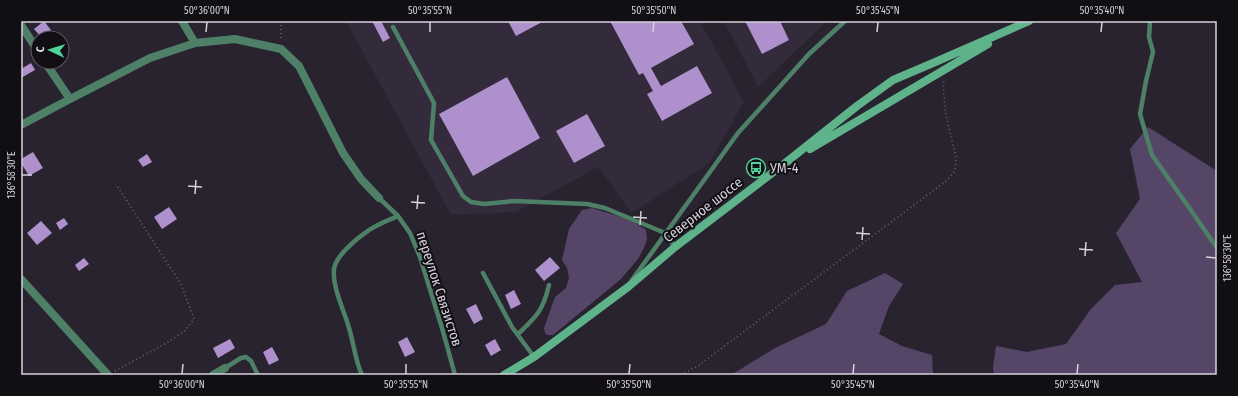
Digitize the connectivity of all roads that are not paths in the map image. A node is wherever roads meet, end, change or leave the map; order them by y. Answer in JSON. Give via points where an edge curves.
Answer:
{"nodes":[{"id":1,"x":182,"y":21,"type":"edge"},
{"id":2,"x":845,"y":21,"type":"edge"},
{"id":3,"x":1150,"y":21,"type":"edge"},
{"id":4,"x":1028,"y":22,"type":"edge"},
{"id":5,"x":21,"y":25,"type":"edge"},
{"id":6,"x":393,"y":27,"type":"dead end"},
{"id":7,"x":30,"y":39,"type":"edge"},
{"id":8,"x":195,"y":43,"type":"junction"},
{"id":9,"x":50,"y":70,"type":"edge"},
{"id":10,"x":70,"y":99,"type":"junction"},
{"id":11,"x":21,"y":126,"type":"edge"},
{"id":12,"x":784,"y":164,"type":"junction"},
{"id":13,"x":379,"y":198,"type":"joint"},
{"id":14,"x":398,"y":216,"type":"junction"},
{"id":15,"x":665,"y":233,"type":"junction"},
{"id":16,"x":675,"y":247,"type":"junction"},
{"id":17,"x":1217,"y":248,"type":"edge"},
{"id":18,"x":483,"y":274,"type":"dead end"},
{"id":19,"x":21,"y":279,"type":"edge"},
{"id":20,"x":549,"y":285,"type":"dead end"},
{"id":21,"x":628,"y":287,"type":"junction"},
{"id":22,"x":518,"y":334,"type":"junction"},
{"id":23,"x":534,"y":357,"type":"junction"},
{"id":24,"x":225,"y":368,"type":"joint"},
{"id":25,"x":108,"y":375,"type":"edge"},
{"id":26,"x":213,"y":375,"type":"edge"},
{"id":27,"x":258,"y":375,"type":"edge"},
{"id":28,"x":362,"y":375,"type":"edge"},
{"id":29,"x":455,"y":375,"type":"edge"},
{"id":30,"x":504,"y":375,"type":"edge"}],
"edges":[{"from":1,"to":8,"type":"street"},
{"from":2,"to":15,"type":"lane","via":[[809,54],[738,133]]},
{"from":3,"to":17,"type":"lane","via":[[1149,37],[1153,52],[1140,114],[1152,156]]},
{"from":4,"to":12,"type":"main road"},
{"from":4,"to":12,"type":"main road","name":"Северное шоссе","via":[[893,80]]},
{"from":5,"to":7,"type":"street"},
{"from":6,"to":15,"type":"lane","via":[[434,103],[431,140],[463,196],[471,202],[484,204],[514,201],[605,208]]},
{"from":8,"to":10,"type":"street","via":[[150,58]]},
{"from":8,"to":13,"type":"street","via":[[235,40],[281,50],[299,66],[343,153],[361,179]]},
{"from":9,"to":10,"type":"street"},
{"from":10,"to":11,"type":"street"},
{"from":12,"to":16,"type":"main road","name":"Северное шоссе"},
{"from":13,"to":14,"type":"lane","name":"переулок Связистов"},
{"from":14,"to":28,"type":"lane","via":[[364,233],[338,257],[334,268],[335,284]]},
{"from":14,"to":29,"type":"lane","name":"переулок Связистов","via":[[410,232],[420,257]]},
{"from":15,"to":16,"type":"lane"},
{"from":15,"to":21,"type":"lane"},
{"from":16,"to":21,"type":"main road","name":"Северное шоссе"},
{"from":18,"to":22,"type":"lane"},
{"from":19,"to":25,"type":"street"},
{"from":20,"to":22,"type":"lane","via":[[546,300],[537,315]]},
{"from":21,"to":23,"type":"main road","name":"Северное шоссе"},
{"from":22,"to":23,"type":"lane"},
{"from":23,"to":30,"type":"main road","name":"Северное шоссе"},
{"from":24,"to":26,"type":"street"},
{"from":24,"to":27,"type":"lane","via":[[246,357]]}]}
